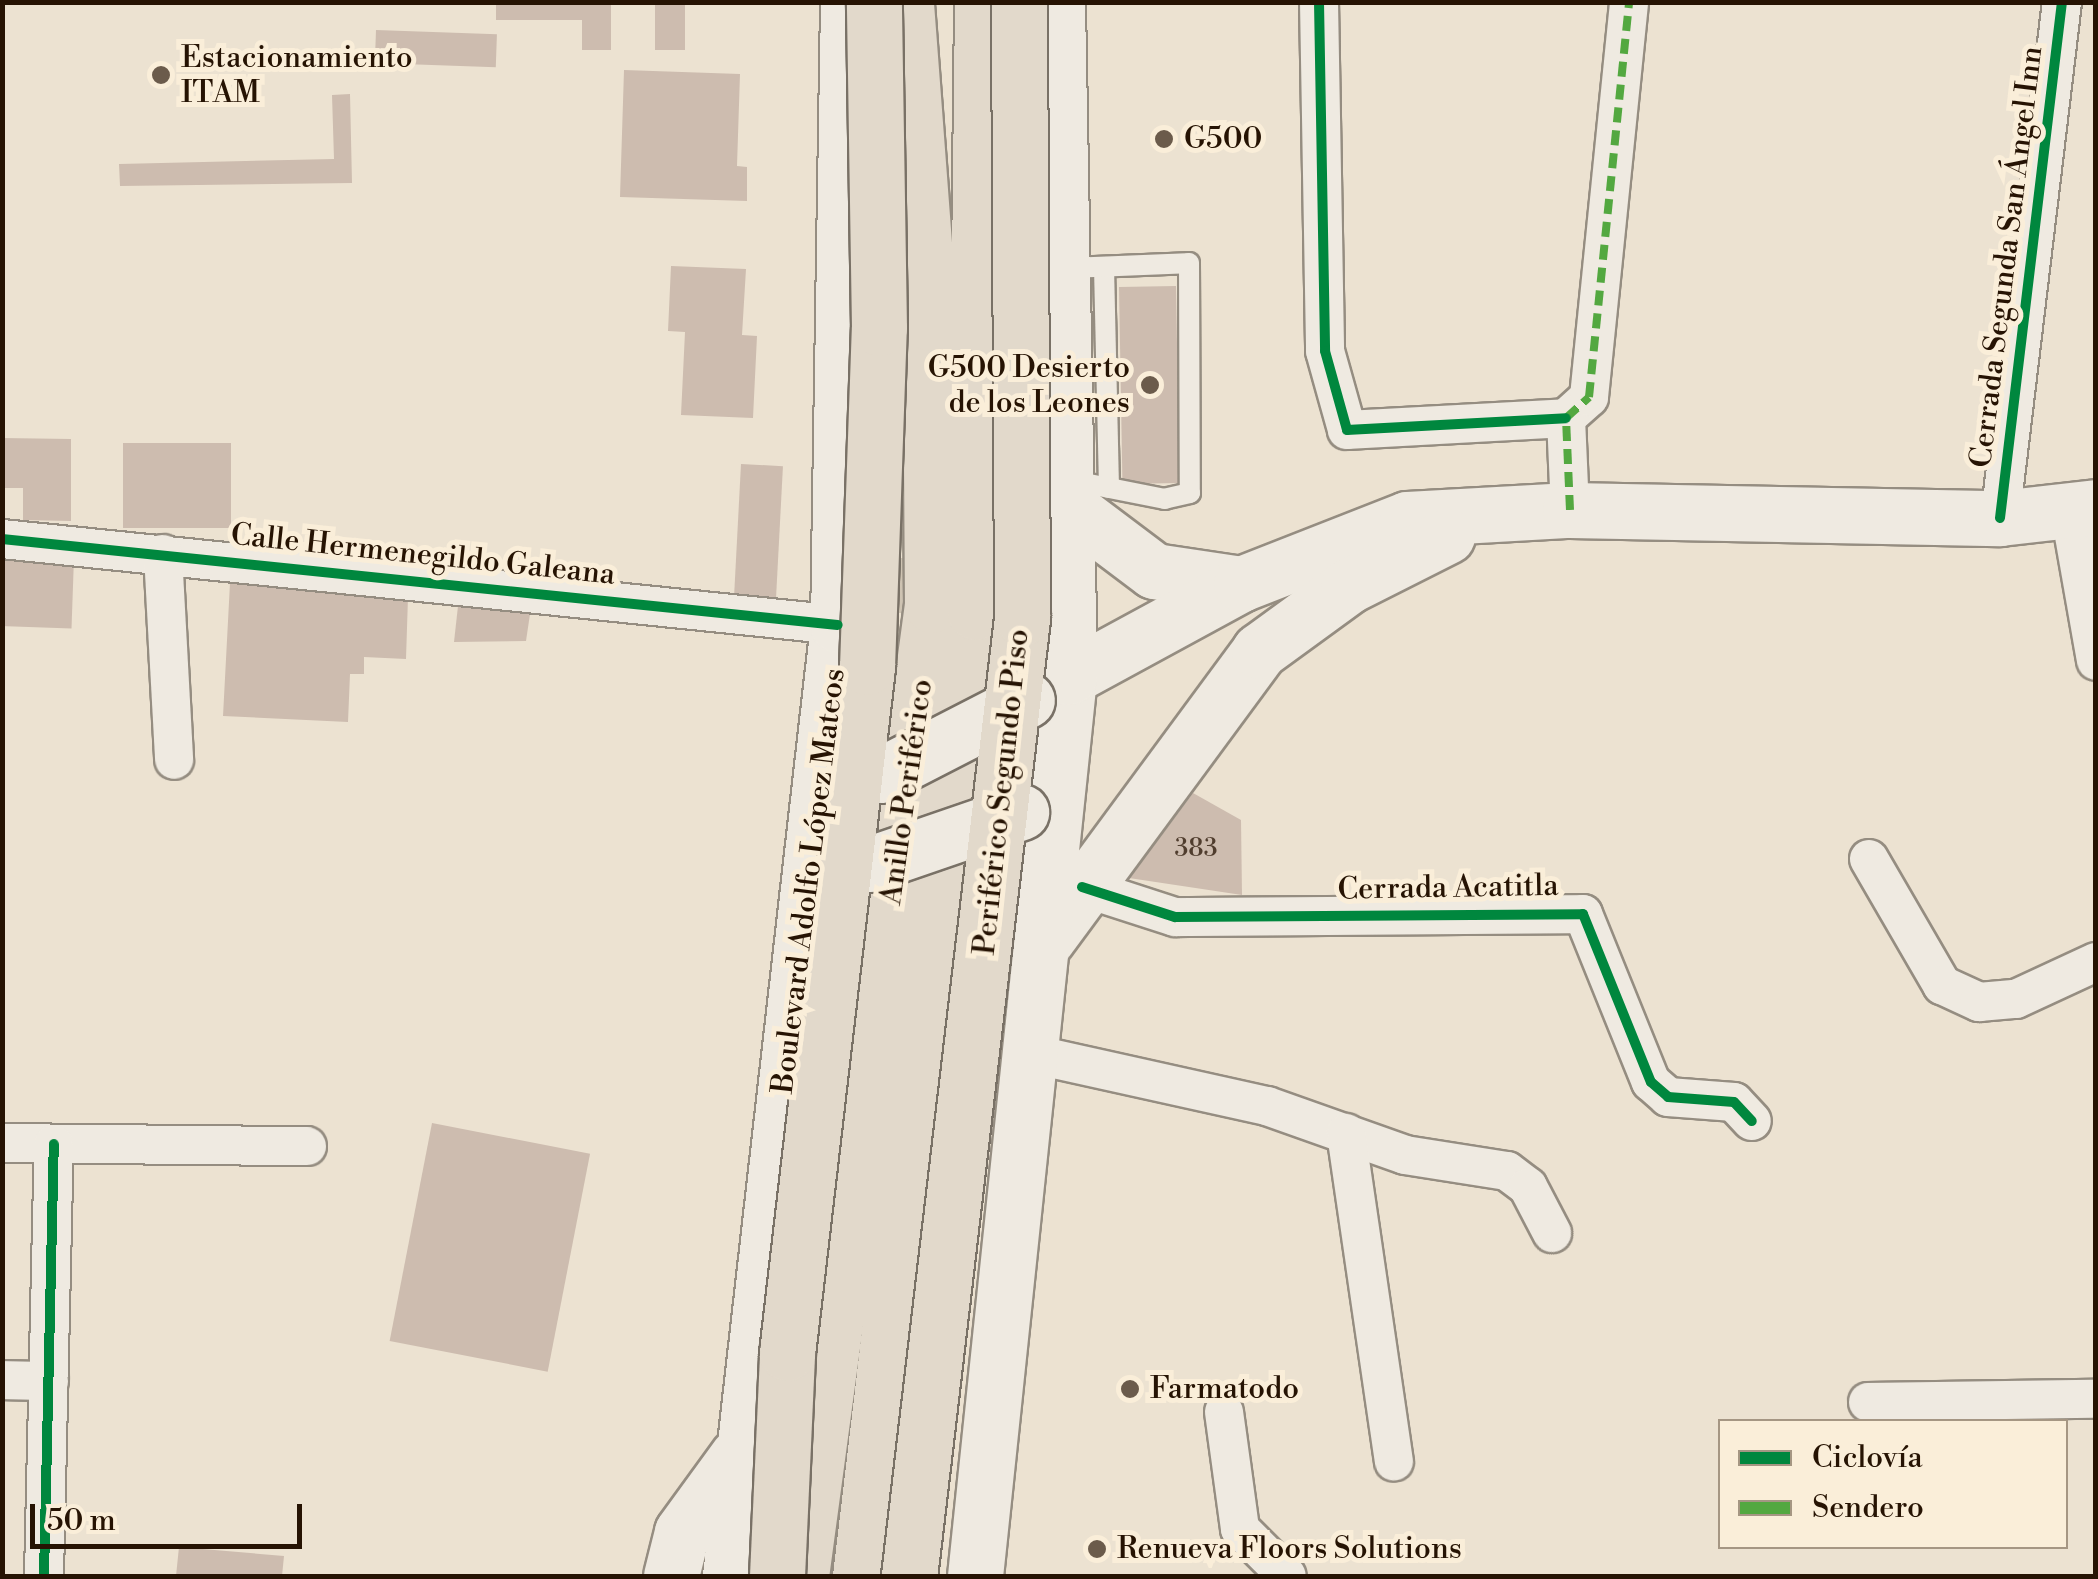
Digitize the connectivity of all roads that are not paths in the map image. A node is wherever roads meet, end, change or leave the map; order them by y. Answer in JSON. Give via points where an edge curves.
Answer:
{"nodes":[{"id":1,"x":848,"y":2,"type":"edge"},
{"id":2,"x":874,"y":2,"type":"edge"},
{"id":3,"x":906,"y":2,"type":"edge"},
{"id":4,"x":982,"y":2,"type":"edge"},
{"id":5,"x":1019,"y":2,"type":"edge"},
{"id":6,"x":1057,"y":2,"type":"edge"},
{"id":7,"x":1318,"y":2,"type":"edge"},
{"id":8,"x":1629,"y":2,"type":"edge"},
{"id":9,"x":2062,"y":2,"type":"edge"},
{"id":10,"x":909,"y":81,"type":"junction"},
{"id":11,"x":906,"y":174,"type":"dead end"},
{"id":12,"x":1086,"y":267,"type":"junction"},
{"id":13,"x":1566,"y":418,"type":"junction"},
{"id":14,"x":1082,"y":492,"type":"junction"},
{"id":15,"x":1570,"y":510,"type":"junction"},
{"id":16,"x":2083,"y":510,"type":"edge"},
{"id":17,"x":1488,"y":518,"type":"junction"},
{"id":18,"x":2000,"y":518,"type":"junction"},
{"id":19,"x":2,"y":540,"type":"edge"},
{"id":20,"x":163,"y":554,"type":"junction"},
{"id":21,"x":1241,"y":584,"type":"junction"},
{"id":22,"x":838,"y":626,"type":"junction"},
{"id":23,"x":2096,"y":661,"type":"edge"},
{"id":24,"x":1048,"y":689,"type":"junction"},
{"id":25,"x":174,"y":760,"type":"dead end"},
{"id":26,"x":820,"y":805,"type":"junction"},
{"id":27,"x":1039,"y":806,"type":"junction"},
{"id":28,"x":1869,"y":860,"type":"dead end"},
{"id":29,"x":811,"y":883,"type":"junction"},
{"id":30,"x":1082,"y":886,"type":"junction"},
{"id":31,"x":1046,"y":942,"type":"junction"},
{"id":32,"x":2096,"y":962,"type":"edge"},
{"id":33,"x":1032,"y":1054,"type":"junction"},
{"id":34,"x":1752,"y":1120,"type":"dead end"},
{"id":35,"x":1346,"y":1134,"type":"junction"},
{"id":36,"x":2,"y":1144,"type":"edge"},
{"id":37,"x":54,"y":1144,"type":"junction"},
{"id":38,"x":306,"y":1146,"type":"dead end"},
{"id":39,"x":1552,"y":1233,"type":"dead end"},
{"id":40,"x":2,"y":1380,"type":"edge"},
{"id":41,"x":48,"y":1382,"type":"junction"},
{"id":42,"x":2096,"y":1399,"type":"edge"},
{"id":43,"x":1868,"y":1402,"type":"dead end"},
{"id":44,"x":1224,"y":1412,"type":"dead end"},
{"id":45,"x":738,"y":1455,"type":"junction"},
{"id":46,"x":1394,"y":1462,"type":"dead end"},
{"id":47,"x":44,"y":1576,"type":"edge"},
{"id":48,"x":671,"y":1576,"type":"edge"},
{"id":49,"x":730,"y":1576,"type":"edge"},
{"id":50,"x":777,"y":1576,"type":"edge"},
{"id":51,"x":801,"y":1576,"type":"edge"},
{"id":52,"x":860,"y":1576,"type":"edge"},
{"id":53,"x":909,"y":1576,"type":"edge"},
{"id":54,"x":975,"y":1576,"type":"edge"},
{"id":55,"x":1288,"y":1576,"type":"edge"}],
"edges":[{"from":1,"to":22,"type":"main road","name":"Boulevard Adolfo López Mateos"},
{"from":2,"to":50,"type":"highway","bridge":true,"via":[[879,328],[867,667],[788,1353]]},
{"from":3,"to":10,"type":"highway","name":"Anillo Periférico"},
{"from":4,"to":52,"type":"highway","name":"Anillo Periférico","via":[[975,612]]},
{"from":5,"to":53,"type":"highway","name":"Periférico Segundo Piso","bridge":true,"via":[[1022,618]]},
{"from":6,"to":12,"type":"main road"},
{"from":7,"to":13,"type":"street","via":[[1325,350],[1347,430]]},
{"from":8,"to":13,"type":"street","via":[[1589,397]]},
{"from":9,"to":18,"type":"street","name":"Cerrada Segunda San Ángel Inn"},
{"from":10,"to":11,"type":"highway"},
{"from":10,"to":51,"type":"highway","name":"Anillo Periférico","via":[[930,324],[932,605]]},
{"from":12,"to":14,"type":"main road"},
{"from":12,"to":14,"type":"lane","via":[[1189,263],[1190,493],[1165,498]]},
{"from":13,"to":15,"type":"street"},
{"from":14,"to":21,"type":"main road","via":[[1154,571]]},
{"from":14,"to":24,"type":"main road"},
{"from":15,"to":17,"type":"main road"},
{"from":15,"to":18,"type":"main road"},
{"from":16,"to":18,"type":"main road"},
{"from":16,"to":23,"type":"street"},
{"from":17,"to":21,"type":"main road","via":[[1407,520]]},
{"from":17,"to":30,"type":"main road","via":[[1348,586],[1259,651]]},
{"from":19,"to":20,"type":"street","name":"Calle Hermenegildo Galeana"},
{"from":20,"to":22,"type":"street","name":"Calle Hermenegildo Galeana"},
{"from":20,"to":25,"type":"street"},
{"from":21,"to":24,"type":"main road"},
{"from":22,"to":26,"type":"main road","name":"Boulevard Adolfo López Mateos"},
{"from":24,"to":26,"type":"main road","bridge":true},
{"from":24,"to":27,"type":"main road"},
{"from":26,"to":29,"type":"main road","name":"Boulevard Adolfo López Mateos"},
{"from":27,"to":29,"type":"main road","bridge":true},
{"from":27,"to":31,"type":"main road"},
{"from":28,"to":32,"type":"street","via":[[1942,985],[1979,1002],[2016,999]]},
{"from":29,"to":45,"type":"main road","name":"Boulevard Adolfo López Mateos"},
{"from":30,"to":31,"type":"main road"},
{"from":30,"to":34,"type":"street","name":"Cerrada Acatitla","via":[[1175,917],[1583,914],[1651,1082],[1668,1097],[1734,1102]]},
{"from":31,"to":33,"type":"main road"},
{"from":33,"to":35,"type":"street","via":[[1268,1106]]},
{"from":33,"to":54,"type":"main road"},
{"from":35,"to":39,"type":"street","via":[[1405,1155],[1507,1172],[1528,1187]]},
{"from":35,"to":46,"type":"street"},
{"from":36,"to":37,"type":"street"},
{"from":37,"to":38,"type":"street"},
{"from":37,"to":41,"type":"street"},
{"from":40,"to":41,"type":"street"},
{"from":41,"to":47,"type":"street"},
{"from":42,"to":43,"type":"street"},
{"from":44,"to":55,"type":"street","via":[[1240,1529]]},
{"from":45,"to":48,"type":"main road","via":[[682,1532]]},
{"from":45,"to":49,"type":"main road","name":"Boulevard Adolfo López Mateos"}]}
